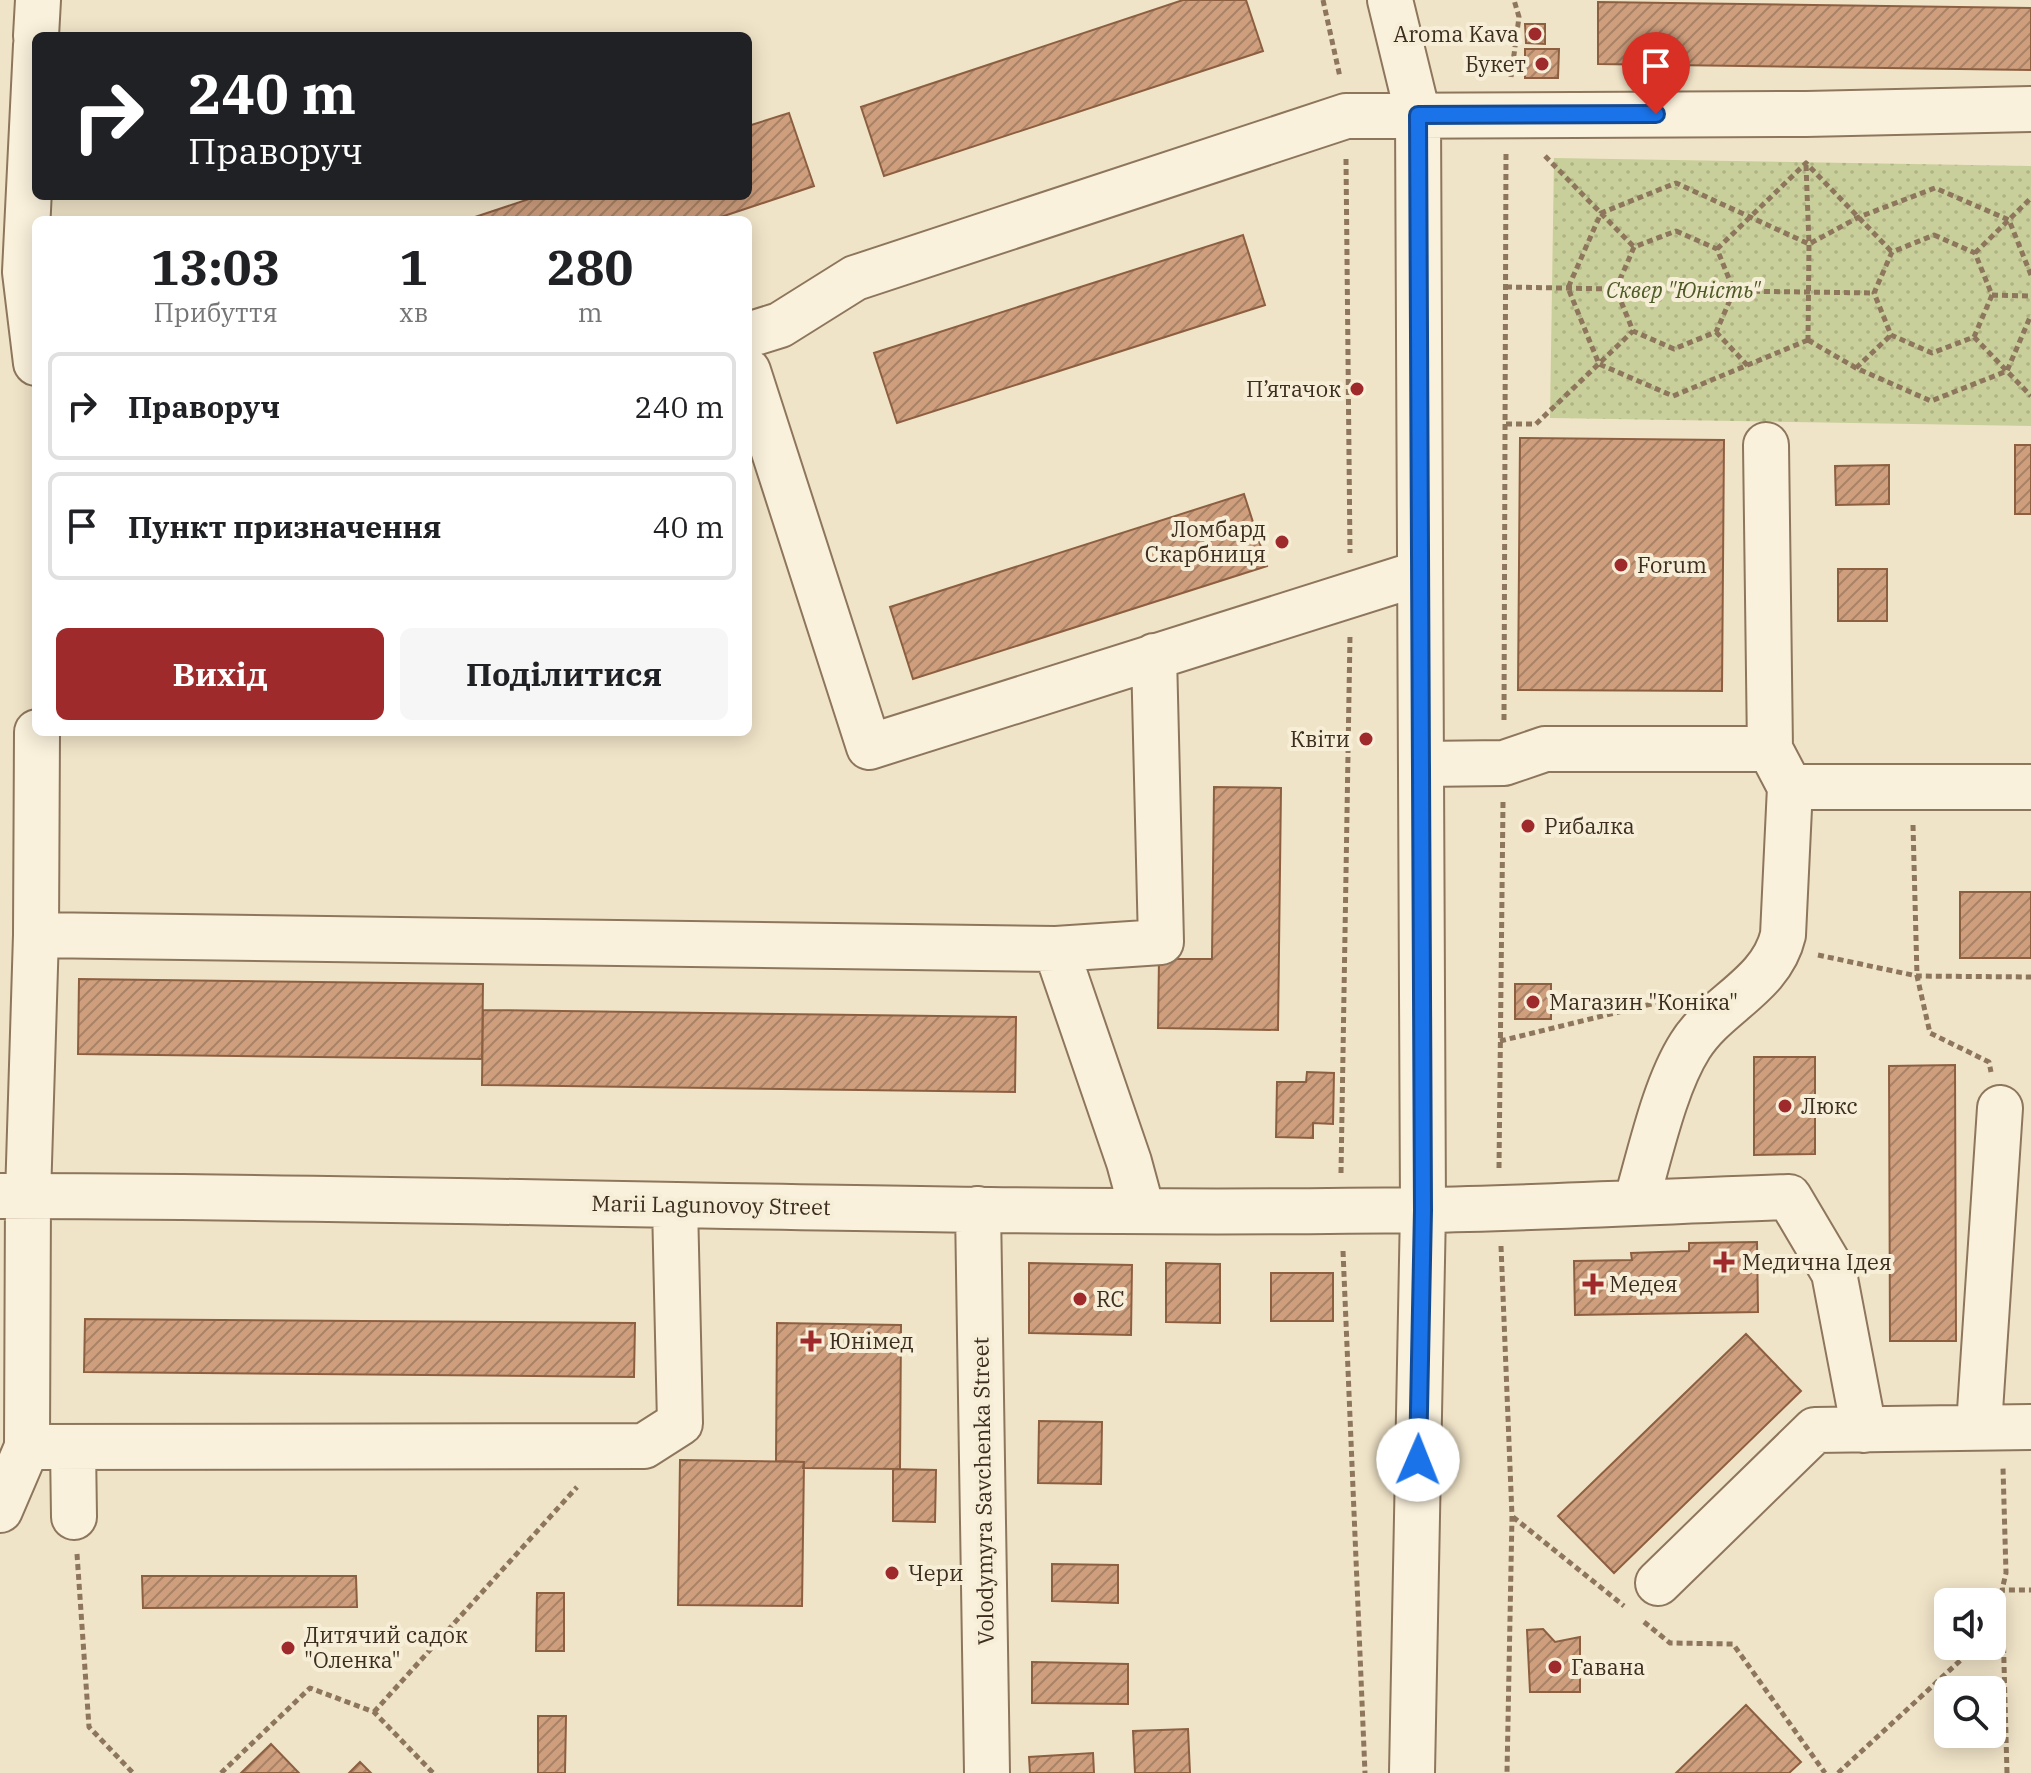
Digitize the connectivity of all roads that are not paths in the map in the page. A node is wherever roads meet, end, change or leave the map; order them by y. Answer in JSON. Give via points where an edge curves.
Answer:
{"nodes":[{"id":1,"x":38,"y":0,"type":"edge"},
{"id":2,"x":1390,"y":0,"type":"edge"},
{"id":3,"x":36,"y":32,"type":"edge"},
{"id":4,"x":2031,"y":109,"type":"edge"},
{"id":5,"x":1418,"y":115,"type":"junction"},
{"id":6,"x":32,"y":128,"type":"edge"},
{"id":7,"x":32,"y":330,"type":"edge"},
{"id":8,"x":752,"y":334,"type":"edge"},
{"id":9,"x":752,"y":383,"type":"edge"},
{"id":10,"x":1766,"y":445,"type":"dead end"},
{"id":11,"x":1420,"y":573,"type":"junction"},
{"id":12,"x":1154,"y":656,"type":"junction"},
{"id":13,"x":37,"y":736,"type":"edge"},
{"id":14,"x":1770,"y":749,"type":"junction"},
{"id":15,"x":1421,"y":764,"type":"junction"},
{"id":16,"x":1790,"y":787,"type":"junction"},
{"id":17,"x":2031,"y":787,"type":"edge"},
{"id":18,"x":36,"y":935,"type":"junction"},
{"id":19,"x":1056,"y":949,"type":"junction"},
{"id":20,"x":2000,"y":1108,"type":"road end"},
{"id":21,"x":14,"y":1196,"type":"edge"},
{"id":22,"x":1636,"y":1202,"type":"junction"},
{"id":23,"x":675,"y":1205,"type":"junction"},
{"id":24,"x":978,"y":1209,"type":"junction"},
{"id":25,"x":1142,"y":1210,"type":"junction"},
{"id":26,"x":1423,"y":1210,"type":"junction"},
{"id":27,"x":2004,"y":1427,"type":"edge"},
{"id":28,"x":1864,"y":1430,"type":"junction"},
{"id":29,"x":18,"y":1436,"type":"edge"},
{"id":30,"x":73,"y":1448,"type":"junction"},
{"id":31,"x":0,"y":1510,"type":"edge"},
{"id":32,"x":74,"y":1517,"type":"road end"},
{"id":33,"x":1658,"y":1583,"type":"dead end"},
{"id":34,"x":987,"y":1773,"type":"edge"},
{"id":35,"x":1412,"y":1773,"type":"edge"}],
"edges":[{"from":1,"to":3,"type":"street"},
{"from":2,"to":5,"type":"street"},
{"from":4,"to":5,"type":"street","via":[[1806,114],[1512,132]]},
{"from":5,"to":8,"type":"street","via":[[1346,116],[855,278],[780,325]]},
{"from":5,"to":11,"type":"street"},
{"from":6,"to":7,"type":"street","via":[[25,272]]},
{"from":9,"to":12,"type":"street","via":[[869,747]]},
{"from":10,"to":14,"type":"street"},
{"from":11,"to":12,"type":"street"},
{"from":11,"to":15,"type":"street"},
{"from":12,"to":19,"type":"street","via":[[1161,942]]},
{"from":13,"to":18,"type":"street"},
{"from":14,"to":15,"type":"street","via":[[1545,749],[1504,763]]},
{"from":14,"to":16,"type":"street"},
{"from":15,"to":26,"type":"street"},
{"from":16,"to":17,"type":"street"},
{"from":16,"to":22,"type":"street","via":[[1780,948],[1759,978],[1688,1048],[1676,1071]]},
{"from":18,"to":19,"type":"street"},
{"from":18,"to":21,"type":"street"},
{"from":19,"to":25,"type":"street"},
{"from":20,"to":27,"type":"street"},
{"from":21,"to":23,"type":"street","name":"Marii Lagunovoy Street"},
{"from":21,"to":29,"type":"street"},
{"from":22,"to":26,"type":"street","name":"Marii Lagunovoy Street"},
{"from":22,"to":28,"type":"street","name":"Marii Lagunovoy Street","via":[[1789,1197],[1834,1273]]},
{"from":23,"to":24,"type":"street","name":"Marii Lagunovoy Street"},
{"from":23,"to":30,"type":"street","via":[[680,1423],[644,1446]]},
{"from":24,"to":25,"type":"street","name":"Marii Lagunovoy Street"},
{"from":24,"to":34,"type":"street","name":"Volodymyra Savchenka Street"},
{"from":25,"to":26,"type":"street","name":"Marii Lagunovoy Street"},
{"from":26,"to":35,"type":"street"},
{"from":27,"to":28,"type":"street"},
{"from":28,"to":33,"type":"street","via":[[1815,1430]]},
{"from":29,"to":30,"type":"street"},
{"from":29,"to":31,"type":"street"},
{"from":30,"to":32,"type":"street"}]}
